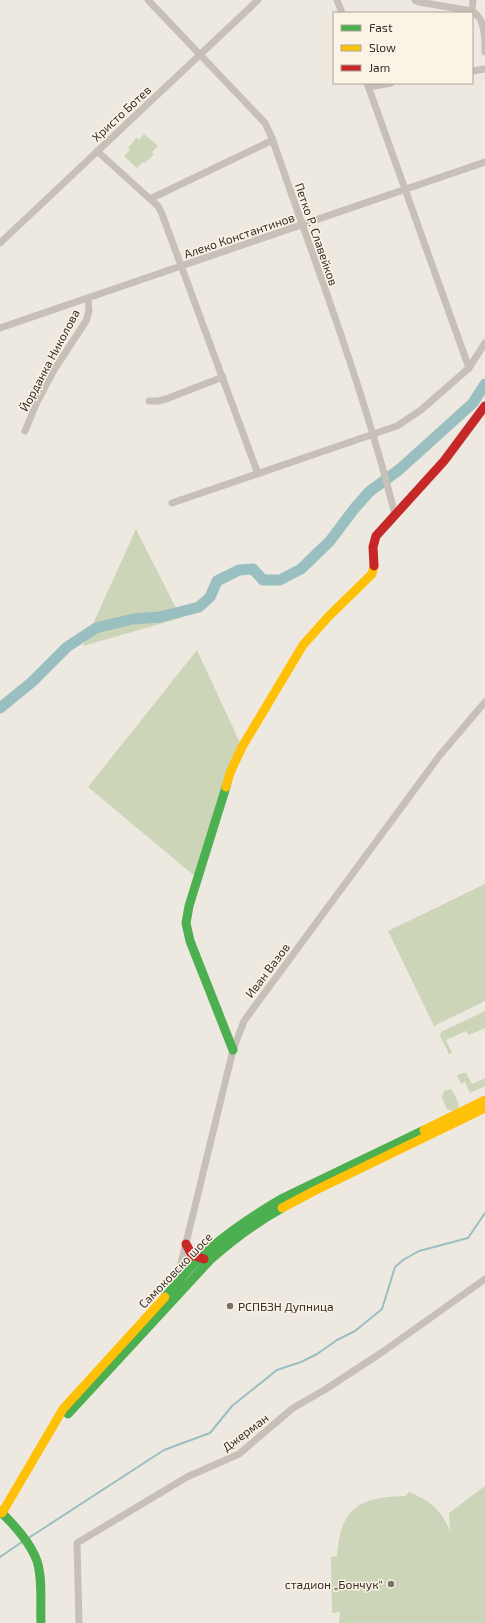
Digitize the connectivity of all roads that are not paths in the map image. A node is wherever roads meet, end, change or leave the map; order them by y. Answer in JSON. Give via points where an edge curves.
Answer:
{"nodes":[{"id":1,"x":148,"y":0,"type":"edge"},
{"id":2,"x":337,"y":0,"type":"edge"},
{"id":3,"x":415,"y":0,"type":"edge"},
{"id":4,"x":473,"y":0,"type":"edge"},
{"id":5,"x":254,"y":1,"type":"edge"},
{"id":6,"x":472,"y":11,"type":"junction"},
{"id":7,"x":342,"y":12,"type":"edge"},
{"id":8,"x":485,"y":52,"type":"edge"},
{"id":9,"x":200,"y":54,"type":"junction"},
{"id":10,"x":485,"y":69,"type":"edge"},
{"id":11,"x":473,"y":71,"type":"edge"},
{"id":12,"x":380,"y":84,"type":"edge"},
{"id":13,"x":368,"y":85,"type":"edge"},
{"id":14,"x":273,"y":140,"type":"junction"},
{"id":15,"x":97,"y":151,"type":"junction"},
{"id":16,"x":485,"y":162,"type":"edge"},
{"id":17,"x":406,"y":189,"type":"junction"},
{"id":18,"x":150,"y":199,"type":"junction"},
{"id":19,"x":302,"y":225,"type":"junction"},
{"id":20,"x":0,"y":243,"type":"edge"},
{"id":21,"x":182,"y":266,"type":"junction"},
{"id":22,"x":88,"y":299,"type":"junction"},
{"id":23,"x":0,"y":328,"type":"edge"},
{"id":24,"x":485,"y":343,"type":"edge"},
{"id":25,"x":469,"y":368,"type":"junction"},
{"id":26,"x":223,"y":377,"type":"junction"},
{"id":27,"x":149,"y":401,"type":"dead end"},
{"id":28,"x":485,"y":406,"type":"edge"},
{"id":29,"x":25,"y":431,"type":"dead end"},
{"id":30,"x":374,"y":435,"type":"junction"},
{"id":31,"x":258,"y":474,"type":"junction"},
{"id":32,"x":172,"y":503,"type":"dead end"},
{"id":33,"x":395,"y":515,"type":"junction"},
{"id":34,"x":485,"y":702,"type":"edge"},
{"id":35,"x":233,"y":1050,"type":"junction"},
{"id":36,"x":485,"y":1100,"type":"edge"},
{"id":37,"x":485,"y":1108,"type":"edge"},
{"id":38,"x":186,"y":1244,"type":"junction"},
{"id":39,"x":200,"y":1258,"type":"junction"},
{"id":40,"x":211,"y":1259,"type":"junction"},
{"id":41,"x":485,"y":1279,"type":"edge"},
{"id":42,"x":175,"y":1285,"type":"junction"},
{"id":43,"x":172,"y":1301,"type":"junction"},
{"id":44,"x":46,"y":1435,"type":"junction"},
{"id":45,"x":1,"y":1512,"type":"edge"},
{"id":46,"x":41,"y":1623,"type":"edge"},
{"id":47,"x":79,"y":1623,"type":"edge"}],
"edges":[{"from":1,"to":9,"type":"street","name":"Петко Р. Славейков"},
{"from":2,"to":7,"type":"street"},
{"from":3,"to":6,"type":"street"},
{"from":4,"to":6,"type":"street"},
{"from":5,"to":9,"type":"street","name":"Христо Ботев"},
{"from":6,"to":8,"type":"street","via":[[482,20]]},
{"from":9,"to":14,"type":"street","name":"Петко Р. Славейков","via":[[265,123]]},
{"from":9,"to":15,"type":"street","name":"Христо Ботев"},
{"from":10,"to":11,"type":"street"},
{"from":12,"to":13,"type":"street"},
{"from":13,"to":17,"type":"street"},
{"from":14,"to":18,"type":"street"},
{"from":14,"to":19,"type":"street","name":"Петко Р. Славейков"},
{"from":15,"to":18,"type":"street"},
{"from":15,"to":20,"type":"street","name":"Христо Ботев"},
{"from":16,"to":17,"type":"street","name":"Алеко Константинов"},
{"from":17,"to":19,"type":"street","name":"Алеко Константинов"},
{"from":17,"to":25,"type":"street"},
{"from":18,"to":21,"type":"street","via":[[162,214]]},
{"from":19,"to":21,"type":"street","name":"Алеко Константинов"},
{"from":19,"to":30,"type":"street","name":"Петко Р. Славейков"},
{"from":21,"to":22,"type":"street","name":"Алеко Константинов"},
{"from":21,"to":26,"type":"street"},
{"from":22,"to":23,"type":"street","name":"Алеко Константинов"},
{"from":22,"to":29,"type":"street","name":"Йорданка Николова","via":[[89,311],[86,321],[54,370]]},
{"from":24,"to":25,"type":"street"},
{"from":25,"to":30,"type":"street","via":[[421,410],[397,426]]},
{"from":26,"to":27,"type":"street","via":[[166,399]]},
{"from":26,"to":31,"type":"street"},
{"from":28,"to":33,"type":"main road","via":[[444,461]]},
{"from":30,"to":31,"type":"street"},
{"from":30,"to":33,"type":"street","name":"Петко Р. Славейков"},
{"from":31,"to":32,"type":"street"},
{"from":33,"to":35,"type":"main road","via":[[373,542],[372,574],[303,645],[242,747],[230,773],[186,915],[187,931]]},
{"from":34,"to":35,"type":"street","name":"Иван Вазов","via":[[440,755],[250,1011]]},
{"from":35,"to":38,"type":"street","name":"Иван Вазов"},
{"from":36,"to":39,"type":"main road","name":"Самоковско шосе","via":[[283,1198],[258,1212]]},
{"from":37,"to":40,"type":"main road","name":"Самоковско шосе","via":[[287,1205],[238,1236]]},
{"from":38,"to":39,"type":"main road","via":[[191,1255]]},
{"from":38,"to":42,"type":"street","name":"Иван Вазов"},
{"from":39,"to":40,"type":"main road"},
{"from":39,"to":42,"type":"main road","name":"Самоковско шосе"},
{"from":40,"to":43,"type":"main road","name":"Самоковско шосе"},
{"from":41,"to":47,"type":"street","name":"Джерман","via":[[378,1355],[293,1408],[239,1454],[187,1477],[77,1543]]},
{"from":42,"to":43,"type":"street","name":"Иван Вазов"},
{"from":42,"to":44,"type":"main road","name":"Самоковско шосе","via":[[63,1409]]},
{"from":43,"to":44,"type":"main road","name":"Самоковско шосе"},
{"from":44,"to":45,"type":"main road","name":"Самоковско шосе"},
{"from":45,"to":46,"type":"main road","via":[[37,1561]]}]}
